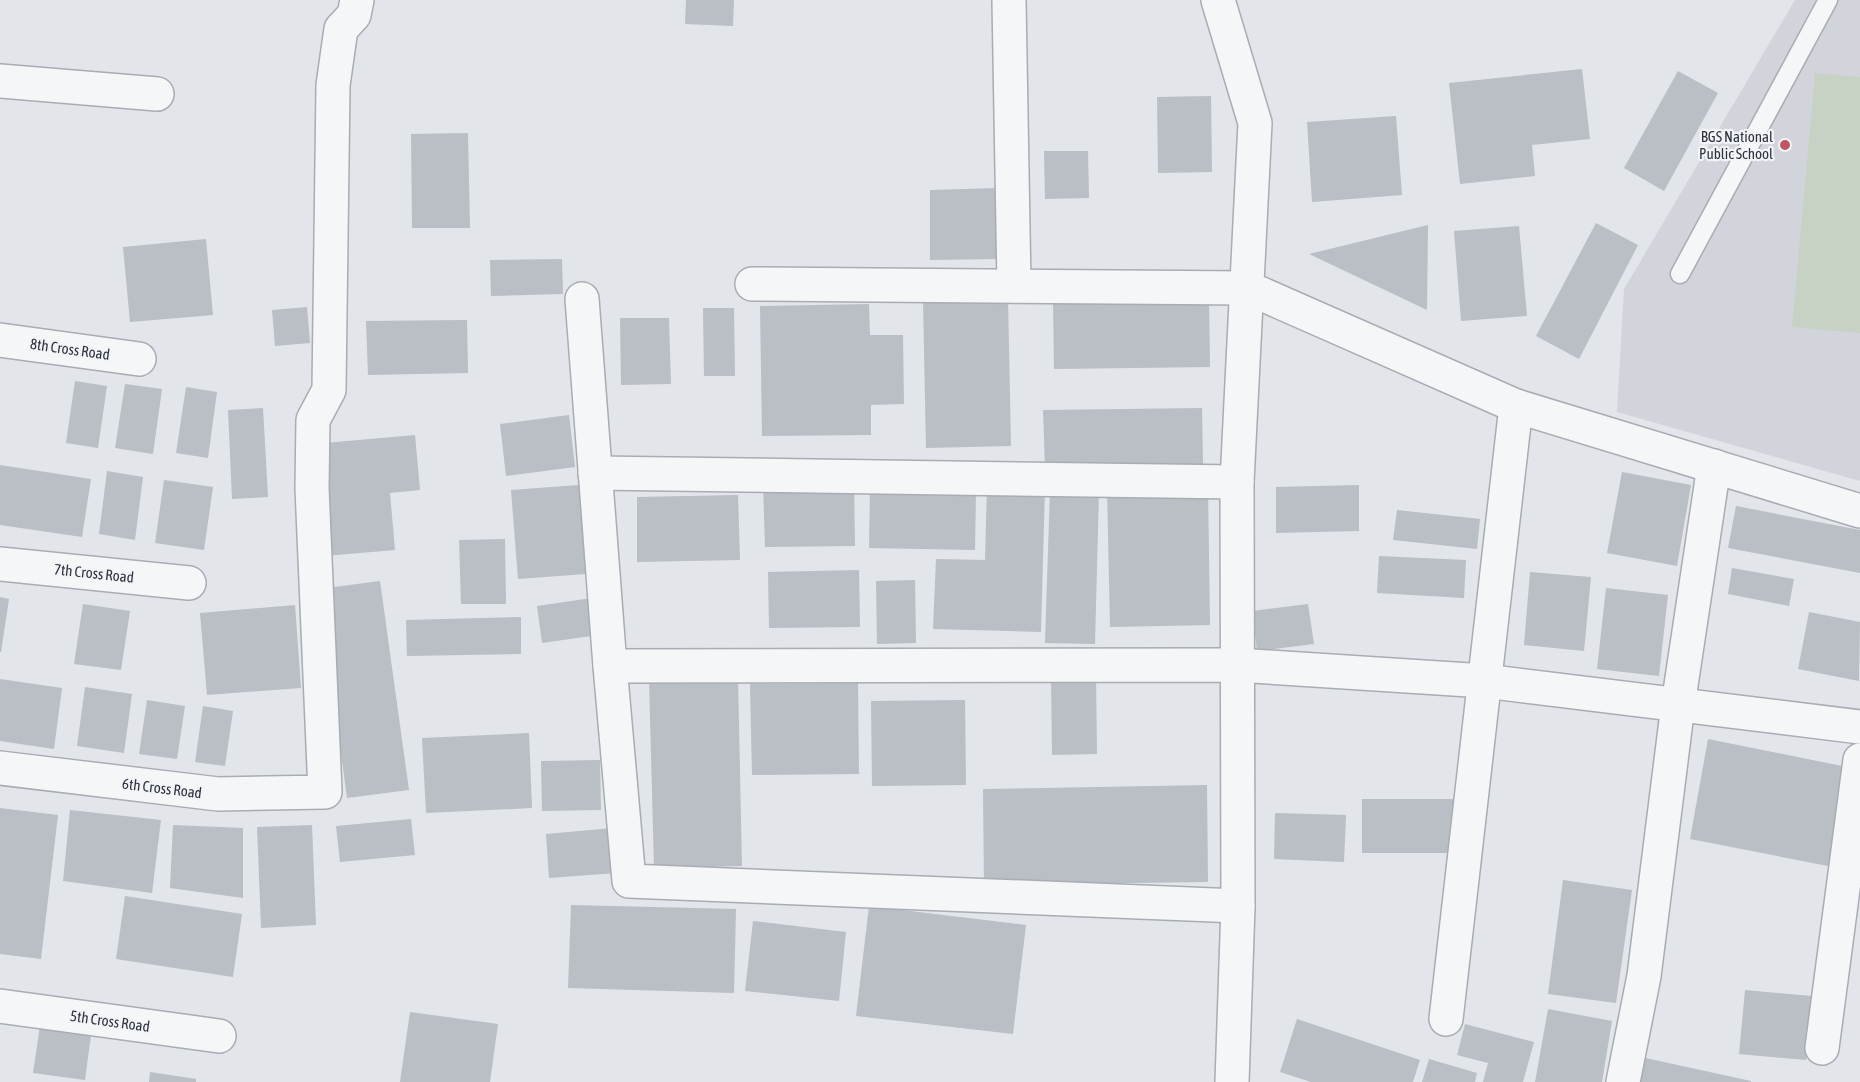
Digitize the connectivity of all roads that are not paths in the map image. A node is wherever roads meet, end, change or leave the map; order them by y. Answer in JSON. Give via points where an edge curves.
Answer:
{"nodes":[{"id":1,"x":357,"y":0,"type":"edge"},
{"id":2,"x":1009,"y":0,"type":"edge"},
{"id":3,"x":1218,"y":0,"type":"edge"},
{"id":4,"x":1828,"y":0,"type":"edge"},
{"id":5,"x":0,"y":81,"type":"edge"},
{"id":6,"x":157,"y":94,"type":"dead end"},
{"id":7,"x":1680,"y":274,"type":"dead end"},
{"id":8,"x":752,"y":284,"type":"dead end"},
{"id":9,"x":1014,"y":286,"type":"junction"},
{"id":10,"x":1248,"y":288,"type":"junction"},
{"id":11,"x":582,"y":299,"type":"dead end"},
{"id":12,"x":0,"y":340,"type":"edge"},
{"id":13,"x":140,"y":359,"type":"dead end"},
{"id":14,"x":1516,"y":406,"type":"junction"},
{"id":15,"x":1714,"y":466,"type":"junction"},
{"id":16,"x":595,"y":473,"type":"junction"},
{"id":17,"x":1237,"y":482,"type":"junction"},
{"id":18,"x":1860,"y":511,"type":"edge"},
{"id":19,"x":0,"y":564,"type":"edge"},
{"id":20,"x":189,"y":583,"type":"dead end"},
{"id":21,"x":1237,"y":665,"type":"junction"},
{"id":22,"x":610,"y":666,"type":"junction"},
{"id":23,"x":1485,"y":681,"type":"junction"},
{"id":24,"x":1678,"y":705,"type":"junction"},
{"id":25,"x":1860,"y":727,"type":"edge"},
{"id":26,"x":1860,"y":760,"type":"edge"},
{"id":27,"x":0,"y":768,"type":"edge"},
{"id":28,"x":1238,"y":906,"type":"junction"},
{"id":29,"x":0,"y":1006,"type":"edge"},
{"id":30,"x":1446,"y":1019,"type":"dead end"},
{"id":31,"x":219,"y":1036,"type":"dead end"},
{"id":32,"x":1822,"y":1048,"type":"dead end"},
{"id":33,"x":1238,"y":1080,"type":"edge"},
{"id":34,"x":1623,"y":1082,"type":"edge"}],
"edges":[{"from":1,"to":27,"type":"street","name":"6th Cross Road","via":[[354,15],[341,28],[333,85],[329,390],[312,420],[325,792],[218,794]]},
{"from":2,"to":9,"type":"street"},
{"from":3,"to":10,"type":"street","via":[[1256,123]]},
{"from":4,"to":7,"type":"lane"},
{"from":5,"to":6,"type":"street"},
{"from":8,"to":9,"type":"street"},
{"from":9,"to":10,"type":"street"},
{"from":10,"to":14,"type":"street"},
{"from":10,"to":17,"type":"street"},
{"from":11,"to":16,"type":"street"},
{"from":12,"to":13,"type":"street","name":"8th Cross Road"},
{"from":14,"to":15,"type":"street"},
{"from":14,"to":23,"type":"street"},
{"from":15,"to":18,"type":"street"},
{"from":15,"to":24,"type":"street"},
{"from":16,"to":17,"type":"street"},
{"from":16,"to":22,"type":"street"},
{"from":17,"to":21,"type":"street"},
{"from":19,"to":20,"type":"street","name":"7th Cross Road"},
{"from":21,"to":22,"type":"street"},
{"from":21,"to":23,"type":"street"},
{"from":21,"to":28,"type":"street"},
{"from":22,"to":28,"type":"street","via":[[629,881]]},
{"from":23,"to":24,"type":"street"},
{"from":23,"to":30,"type":"street"},
{"from":24,"to":25,"type":"street"},
{"from":24,"to":34,"type":"street","via":[[1644,976]]},
{"from":26,"to":32,"type":"street"},
{"from":28,"to":33,"type":"street"},
{"from":29,"to":31,"type":"street","name":"5th Cross Road"}]}
